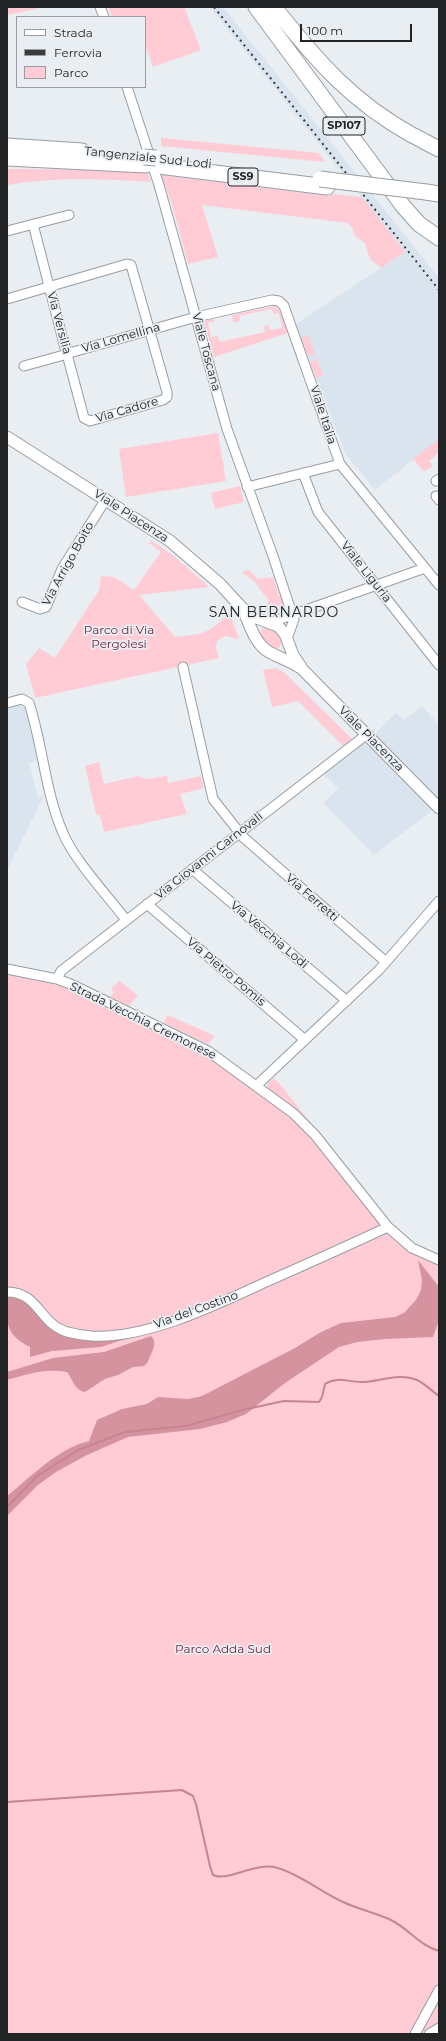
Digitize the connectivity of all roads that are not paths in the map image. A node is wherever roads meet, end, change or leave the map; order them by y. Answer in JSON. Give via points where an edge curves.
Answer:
{"nodes":[{"id":1,"x":256,"y":7,"type":"edge"},
{"id":2,"x":274,"y":7,"type":"edge"},
{"id":3,"x":127,"y":88,"type":"edge"},
{"id":4,"x":7,"y":145,"type":"edge"},
{"id":5,"x":439,"y":149,"type":"edge"},
{"id":6,"x":24,"y":153,"type":"junction"},
{"id":7,"x":7,"y":158,"type":"edge"},
{"id":8,"x":7,"y":162,"type":"edge"},
{"id":9,"x":434,"y":197,"type":"edge"},
{"id":10,"x":69,"y":215,"type":"dead end"},
{"id":11,"x":33,"y":224,"type":"junction"},
{"id":12,"x":7,"y":231,"type":"edge"},
{"id":13,"x":439,"y":238,"type":"edge"},
{"id":14,"x":49,"y":287,"type":"junction"},
{"id":15,"x":7,"y":299,"type":"edge"},
{"id":16,"x":196,"y":317,"type":"junction"},
{"id":17,"x":150,"y":330,"type":"junction"},
{"id":18,"x":68,"y":352,"type":"junction"},
{"id":19,"x":24,"y":366,"type":"dead end"},
{"id":20,"x":87,"y":420,"type":"joint"},
{"id":21,"x":7,"y":437,"type":"edge"},
{"id":22,"x":340,"y":464,"type":"junction"},
{"id":23,"x":303,"y":473,"type":"junction"},
{"id":24,"x":247,"y":486,"type":"junction"},
{"id":25,"x":106,"y":499,"type":"junction"},
{"id":26,"x":425,"y":568,"type":"junction"},
{"id":27,"x":376,"y":585,"type":"junction"},
{"id":28,"x":439,"y":585,"type":"edge"},
{"id":29,"x":22,"y":602,"type":"dead end"},
{"id":30,"x":243,"y":609,"type":"junction"},
{"id":31,"x":292,"y":614,"type":"junction"},
{"id":32,"x":272,"y":622,"type":"junction"},
{"id":33,"x":256,"y":638,"type":"junction"},
{"id":34,"x":287,"y":639,"type":"junction"},
{"id":35,"x":275,"y":654,"type":"junction"},
{"id":36,"x":439,"y":665,"type":"edge"},
{"id":37,"x":183,"y":667,"type":"dead end"},
{"id":38,"x":303,"y":670,"type":"junction"},
{"id":39,"x":7,"y":703,"type":"edge"},
{"id":40,"x":366,"y":735,"type":"junction"},
{"id":41,"x":438,"y":804,"type":"edge"},
{"id":42,"x":239,"y":833,"type":"junction"},
{"id":43,"x":192,"y":869,"type":"junction"},
{"id":44,"x":439,"y":901,"type":"edge"},
{"id":45,"x":147,"y":904,"type":"junction"},
{"id":46,"x":126,"y":920,"type":"junction"},
{"id":47,"x":386,"y":962,"type":"junction"},
{"id":48,"x":7,"y":969,"type":"edge"},
{"id":49,"x":57,"y":979,"type":"junction"},
{"id":50,"x":346,"y":1001,"type":"junction"},
{"id":51,"x":305,"y":1040,"type":"junction"},
{"id":52,"x":256,"y":1086,"type":"junction"},
{"id":53,"x":388,"y":1228,"type":"junction"},
{"id":54,"x":439,"y":1260,"type":"edge"},
{"id":55,"x":7,"y":1292,"type":"edge"},
{"id":56,"x":439,"y":1990,"type":"edge"},
{"id":57,"x":439,"y":2028,"type":"edge"},
{"id":58,"x":415,"y":2034,"type":"edge"},
{"id":59,"x":429,"y":2034,"type":"edge"}],
"edges":[{"from":1,"to":13,"type":"highway","number":"SP107","via":[[403,206],[419,224]]},
{"from":2,"to":5,"type":"highway","number":"SP107","via":[[336,80],[396,126]]},
{"from":3,"to":16,"type":"street","name":"Viale Toscana","via":[[159,186]]},
{"from":4,"to":6,"type":"highway"},
{"from":6,"to":7,"type":"highway"},
{"from":6,"to":8,"type":"highway"},
{"from":6,"to":9,"type":"highway","name":"Tangenziale Sud Lodi","bridge":true,"via":[[151,162]]},
{"from":10,"to":11,"type":"street"},
{"from":11,"to":12,"type":"street"},
{"from":11,"to":14,"type":"street","name":"Via Versilia"},
{"from":14,"to":15,"type":"street"},
{"from":14,"to":17,"type":"street","via":[[127,264],[131,266]]},
{"from":14,"to":18,"type":"street","name":"Via Versilia"},
{"from":16,"to":17,"type":"street","name":"Via Lomellina"},
{"from":16,"to":22,"type":"street","name":"Viale Italia","via":[[272,300],[282,303]]},
{"from":16,"to":24,"type":"street","name":"Viale Toscana","via":[[227,429]]},
{"from":17,"to":18,"type":"street","name":"Via Lomellina"},
{"from":17,"to":20,"type":"street","name":"Via Cadore","via":[[167,397]]},
{"from":18,"to":19,"type":"street","name":"Via Lomellina"},
{"from":18,"to":20,"type":"street","name":"Via Versilia","via":[[83,416]]},
{"from":21,"to":25,"type":"street","name":"Viale Piacenza"},
{"from":22,"to":23,"type":"street"},
{"from":22,"to":26,"type":"street","name":"Viale Italia"},
{"from":23,"to":24,"type":"street"},
{"from":23,"to":27,"type":"street","name":"Viale Liguria","via":[[318,512]]},
{"from":24,"to":31,"type":"street","name":"Viale Toscana"},
{"from":25,"to":29,"type":"street","name":"Via Arrigo Boito","via":[[62,569],[46,607],[40,609]]},
{"from":25,"to":30,"type":"street","name":"Viale Piacenza","via":[[170,541],[220,584]]},
{"from":26,"to":27,"type":"street"},
{"from":26,"to":28,"type":"street","name":"Viale Italia"},
{"from":27,"to":31,"type":"street"},
{"from":27,"to":36,"type":"street","name":"Viale Liguria"},
{"from":30,"to":32,"type":"street","name":"Viale Piacenza","via":[[254,617]]},
{"from":30,"to":33,"type":"street","name":"Viale Piacenza"},
{"from":31,"to":32,"type":"street"},
{"from":31,"to":34,"type":"street","via":[[294,619]]},
{"from":32,"to":33,"type":"street","via":[[259,627]]},
{"from":32,"to":34,"type":"street","via":[[282,629]]},
{"from":33,"to":35,"type":"street","via":[[265,649]]},
{"from":34,"to":35,"type":"street","via":[[282,650]]},
{"from":34,"to":38,"type":"street","name":"Viale Piacenza","via":[[293,655]]},
{"from":35,"to":38,"type":"street","name":"Viale Piacenza"},
{"from":37,"to":42,"type":"street","name":"Via Ferretti","via":[[212,798]]},
{"from":38,"to":40,"type":"street","name":"Viale Piacenza"},
{"from":39,"to":46,"type":"street","via":[[19,699],[25,700],[30,706],[53,804],[64,835],[75,854]]},
{"from":40,"to":41,"type":"street","name":"Viale Piacenza"},
{"from":40,"to":42,"type":"street","name":"Via Giovanni Carnovali"},
{"from":42,"to":43,"type":"street","name":"Via Giovanni Carnovali"},
{"from":42,"to":47,"type":"street","name":"Via Ferretti"},
{"from":43,"to":45,"type":"street","name":"Via Giovanni Carnovali"},
{"from":43,"to":50,"type":"street","name":"Via Vecchia Lodi"},
{"from":44,"to":47,"type":"street"},
{"from":45,"to":46,"type":"street","name":"Via Giovanni Carnovali"},
{"from":45,"to":51,"type":"street","name":"Via Pietro Pomis"},
{"from":46,"to":49,"type":"street","name":"Via Giovanni Carnovali","via":[[61,971]]},
{"from":47,"to":50,"type":"street"},
{"from":48,"to":49,"type":"street","name":"Strada Vecchia Cremonese"},
{"from":49,"to":52,"type":"street","name":"Strada Vecchia Cremonese","via":[[208,1051]]},
{"from":50,"to":51,"type":"street"},
{"from":51,"to":52,"type":"street"},
{"from":52,"to":53,"type":"street","name":"Strada Vecchia Cremonese","via":[[307,1126]]},
{"from":53,"to":54,"type":"street","name":"Strada Vecchia Cremonese","via":[[412,1248]]},
{"from":53,"to":55,"type":"street","name":"Via del Costino","via":[[181,1318],[112,1335],[75,1334],[62,1330],[53,1325],[28,1298],[19,1292]]},
{"from":56,"to":58,"type":"street"},
{"from":57,"to":59,"type":"street"}]}
